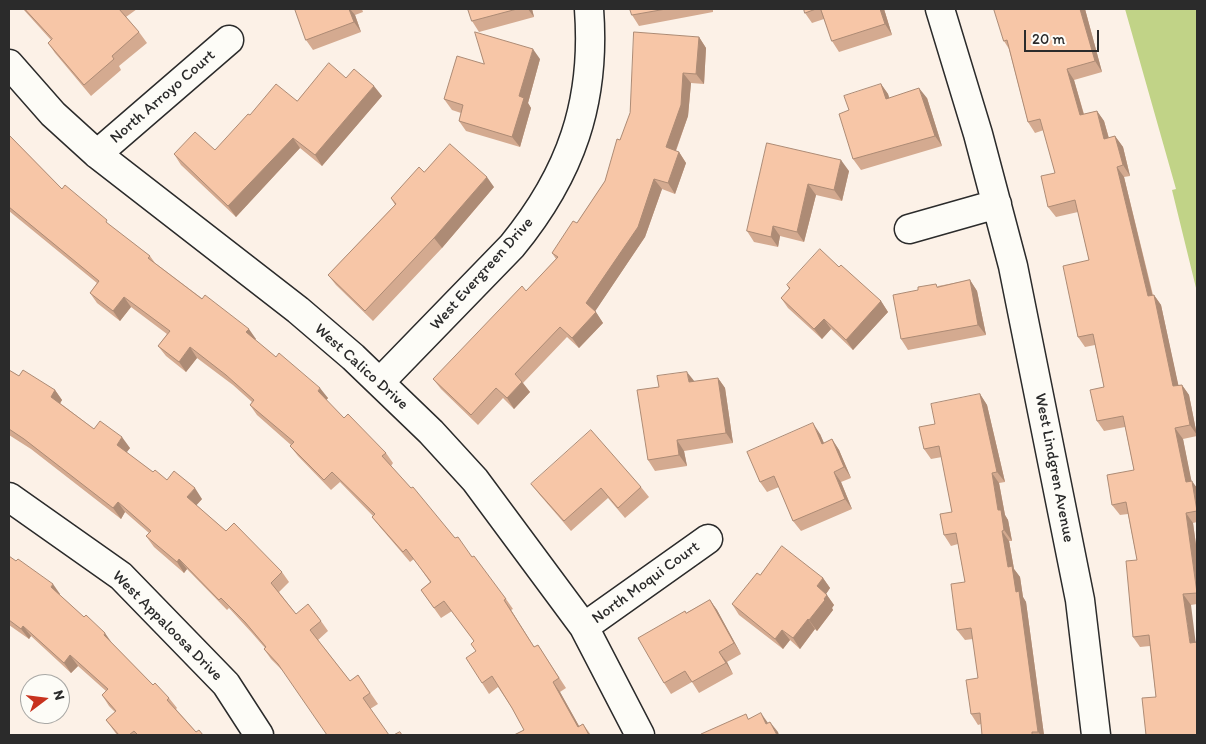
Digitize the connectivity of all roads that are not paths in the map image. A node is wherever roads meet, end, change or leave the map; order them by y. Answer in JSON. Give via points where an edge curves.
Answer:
{"nodes":[{"id":1,"x":589,"y":9,"type":"edge"},
{"id":2,"x":940,"y":9,"type":"edge"},
{"id":3,"x":229,"y":40,"type":"dead end"},
{"id":4,"x":9,"y":64,"type":"edge"},
{"id":5,"x":97,"y":154,"type":"junction"},
{"id":6,"x":997,"y":204,"type":"junction"},
{"id":7,"x":909,"y":229,"type":"dead end"},
{"id":8,"x":380,"y":382,"type":"junction"},
{"id":9,"x":9,"y":497,"type":"edge"},
{"id":10,"x":708,"y":539,"type":"dead end"},
{"id":11,"x":584,"y":627,"type":"junction"},
{"id":12,"x":259,"y":735,"type":"edge"},
{"id":13,"x":640,"y":735,"type":"edge"},
{"id":14,"x":1096,"y":735,"type":"edge"}],
"edges":[{"from":1,"to":8,"type":"street","name":"West Evergreen Drive","via":[[591,38],[586,95],[577,133],[560,175],[531,223],[512,246]]},
{"from":2,"to":6,"type":"street","name":"West Lindgren Avenue"},
{"from":3,"to":5,"type":"street","name":"North Arroyo Court"},
{"from":4,"to":5,"type":"street","name":"West Calico Drive","via":[[53,114]]},
{"from":5,"to":8,"type":"street","name":"West Calico Drive","via":[[298,310]]},
{"from":6,"to":7,"type":"street"},
{"from":6,"to":14,"type":"street","name":"West Lindgren Avenue","via":[[1013,266],[1080,600]]},
{"from":8,"to":11,"type":"street","name":"West Calico Drive","via":[[475,480]]},
{"from":9,"to":12,"type":"street","name":"West Appaloosa Drive","via":[[121,576],[226,684]]},
{"from":10,"to":11,"type":"street","name":"North Moqui Court"},
{"from":11,"to":13,"type":"street","name":"West Calico Drive"}]}
